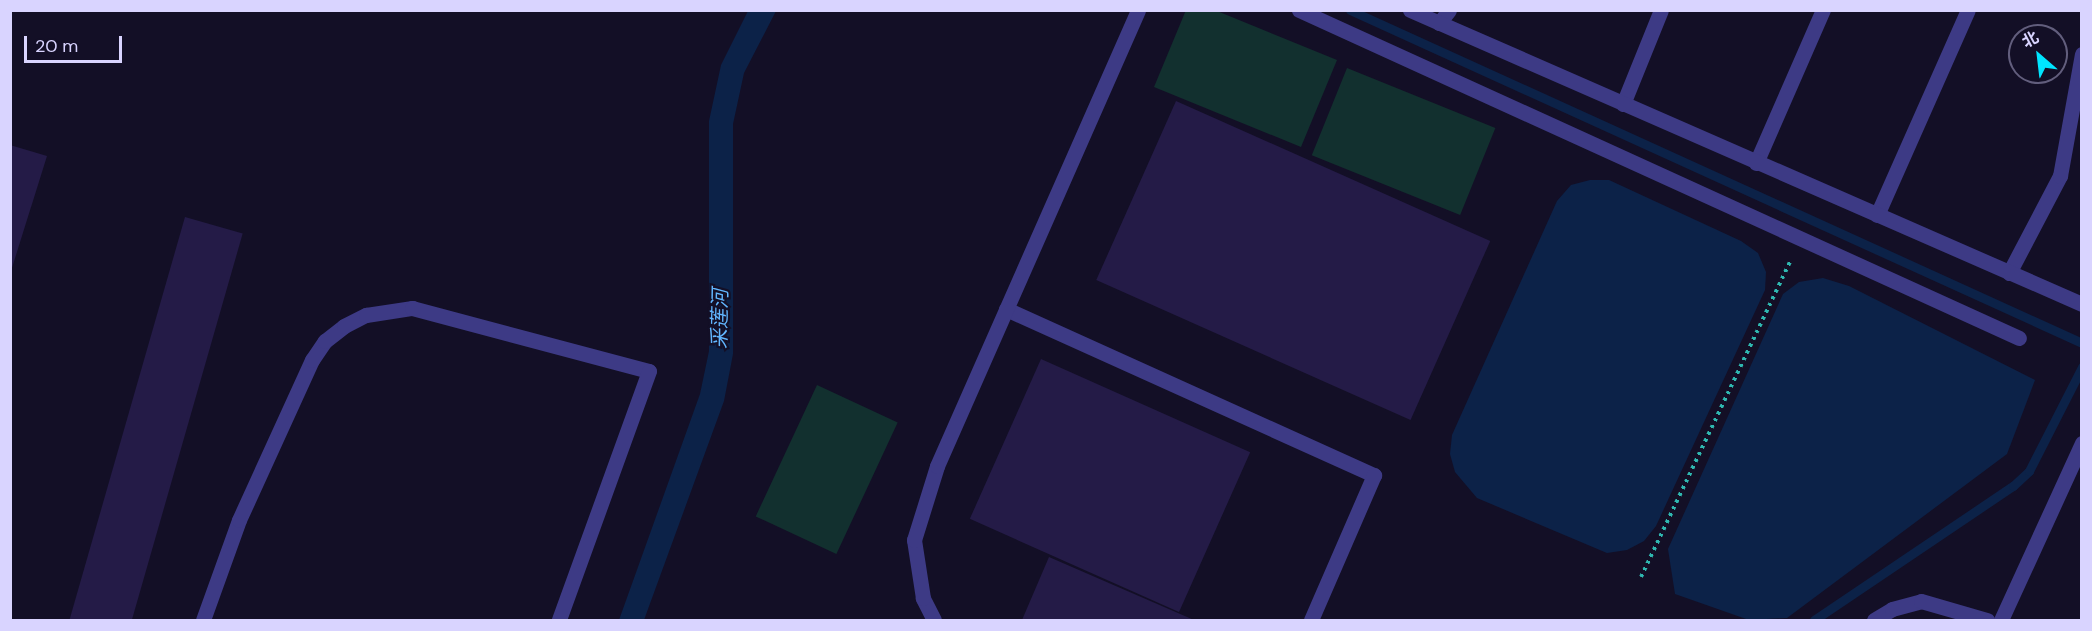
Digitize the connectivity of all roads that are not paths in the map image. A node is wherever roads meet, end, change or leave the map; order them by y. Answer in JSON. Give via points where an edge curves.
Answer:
{"nodes":[{"id":1,"x":1138,"y":10,"type":"edge"},
{"id":2,"x":1299,"y":10,"type":"edge"},
{"id":3,"x":1410,"y":10,"type":"edge"},
{"id":4,"x":1449,"y":10,"type":"edge"},
{"id":5,"x":1661,"y":10,"type":"edge"},
{"id":6,"x":1823,"y":10,"type":"edge"},
{"id":7,"x":1968,"y":10,"type":"edge"},
{"id":8,"x":1438,"y":23,"type":"junction"},
{"id":9,"x":2082,"y":54,"type":"edge"},
{"id":10,"x":1623,"y":104,"type":"junction"},
{"id":11,"x":1756,"y":163,"type":"junction"},
{"id":12,"x":1877,"y":215,"type":"junction"},
{"id":13,"x":2009,"y":273,"type":"junction"},
{"id":14,"x":2082,"y":304,"type":"edge"},
{"id":15,"x":1006,"y":309,"type":"junction"},
{"id":16,"x":2019,"y":338,"type":"dead end"},
{"id":17,"x":2082,"y":443,"type":"edge"},
{"id":18,"x":203,"y":621,"type":"edge"},
{"id":19,"x":559,"y":621,"type":"edge"},
{"id":20,"x":934,"y":621,"type":"edge"},
{"id":21,"x":1311,"y":621,"type":"edge"},
{"id":22,"x":1874,"y":621,"type":"edge"},
{"id":23,"x":1987,"y":621,"type":"edge"},
{"id":24,"x":2001,"y":621,"type":"edge"}],
"edges":[{"from":1,"to":15,"type":"street"},
{"from":2,"to":16,"type":"street"},
{"from":3,"to":8,"type":"street"},
{"from":4,"to":8,"type":"street"},
{"from":5,"to":10,"type":"street"},
{"from":6,"to":11,"type":"street"},
{"from":7,"to":12,"type":"street"},
{"from":8,"to":10,"type":"street"},
{"from":9,"to":13,"type":"street","via":[[2060,176]]},
{"from":10,"to":11,"type":"street"},
{"from":11,"to":12,"type":"street"},
{"from":12,"to":13,"type":"street"},
{"from":13,"to":14,"type":"street"},
{"from":15,"to":20,"type":"street","via":[[937,466],[914,540],[923,598]]},
{"from":15,"to":21,"type":"street","via":[[1374,475]]},
{"from":17,"to":24,"type":"street"},
{"from":18,"to":19,"type":"street","via":[[239,520],[312,360],[325,341],[344,326],[366,315],[412,308],[649,371]]},
{"from":22,"to":23,"type":"street","via":[[1892,609],[1921,601]]}]}
